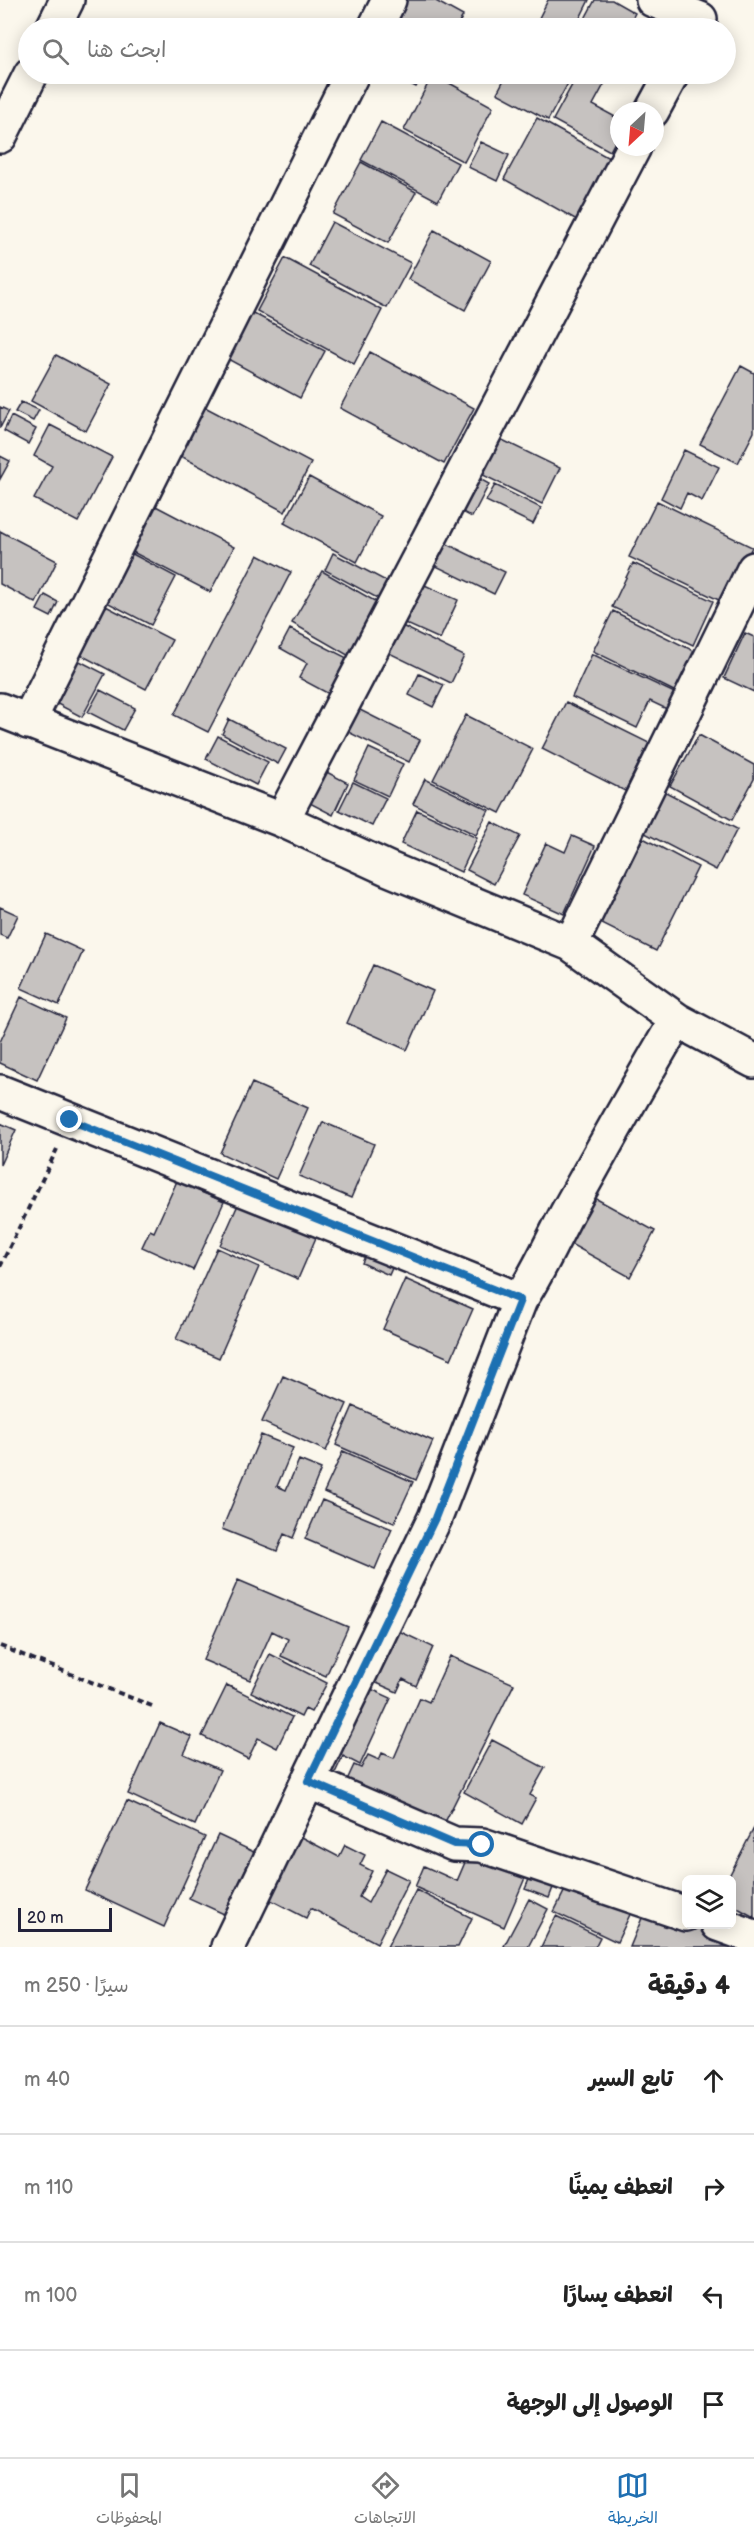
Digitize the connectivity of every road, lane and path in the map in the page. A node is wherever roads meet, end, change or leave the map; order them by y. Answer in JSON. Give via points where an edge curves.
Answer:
{"nodes":[{"id":1,"x":67,"y":0,"type":"edge"},
{"id":2,"x":389,"y":0,"type":"edge"},
{"id":3,"x":653,"y":0,"type":"edge"},
{"id":4,"x":58,"y":18,"type":"edge"},
{"id":5,"x":380,"y":18,"type":"edge"},
{"id":6,"x":698,"y":18,"type":"edge"},
{"id":7,"x":26,"y":84,"type":"edge"},
{"id":8,"x":347,"y":84,"type":"edge"},
{"id":9,"x":667,"y":84,"type":"edge"},
{"id":10,"x":657,"y":102,"type":"edge"},
{"id":11,"x":0,"y":136,"type":"edge"},
{"id":12,"x":628,"y":156,"type":"edge"},
{"id":13,"x":754,"y":569,"type":"edge"},
{"id":14,"x":14,"y":716,"type":"edge"},
{"id":15,"x":282,"y":820,"type":"junction"},
{"id":16,"x":571,"y":944,"type":"junction"},
{"id":17,"x":677,"y":1020,"type":"junction"},
{"id":18,"x":754,"y":1061,"type":"edge"},
{"id":19,"x":0,"y":1092,"type":"edge"},
{"id":20,"x":70,"y":1120,"type":"junction"},
{"id":21,"x":0,"y":1267,"type":"edge"},
{"id":22,"x":520,"y":1300,"type":"junction"},
{"id":23,"x":0,"y":1646,"type":"edge"},
{"id":24,"x":152,"y":1706,"type":"dead end"},
{"id":25,"x":308,"y":1781,"type":"junction"},
{"id":26,"x":682,"y":1912,"type":"edge"},
{"id":27,"x":732,"y":1929,"type":"edge"},
{"id":28,"x":754,"y":1937,"type":"edge"},
{"id":29,"x":228,"y":1947,"type":"edge"}],
"edges":[{"from":1,"to":4,"type":"street"},
{"from":2,"to":5,"type":"street"},
{"from":3,"to":6,"type":"street"},
{"from":7,"to":11,"type":"street"},
{"from":8,"to":14,"type":"street"},
{"from":9,"to":10,"type":"street"},
{"from":12,"to":15,"type":"street"},
{"from":13,"to":16,"type":"street"},
{"from":14,"to":15,"type":"street"},
{"from":15,"to":16,"type":"street"},
{"from":16,"to":17,"type":"street"},
{"from":17,"to":18,"type":"street"},
{"from":17,"to":22,"type":"street"},
{"from":19,"to":20,"type":"street"},
{"from":20,"to":21,"type":"path"},
{"from":20,"to":22,"type":"street"},
{"from":22,"to":25,"type":"street","via":[[435,1518]]},
{"from":23,"to":24,"type":"path"},
{"from":25,"to":26,"type":"street","via":[[454,1844],[482,1845]]},
{"from":25,"to":29,"type":"street"},
{"from":27,"to":28,"type":"street"}]}
